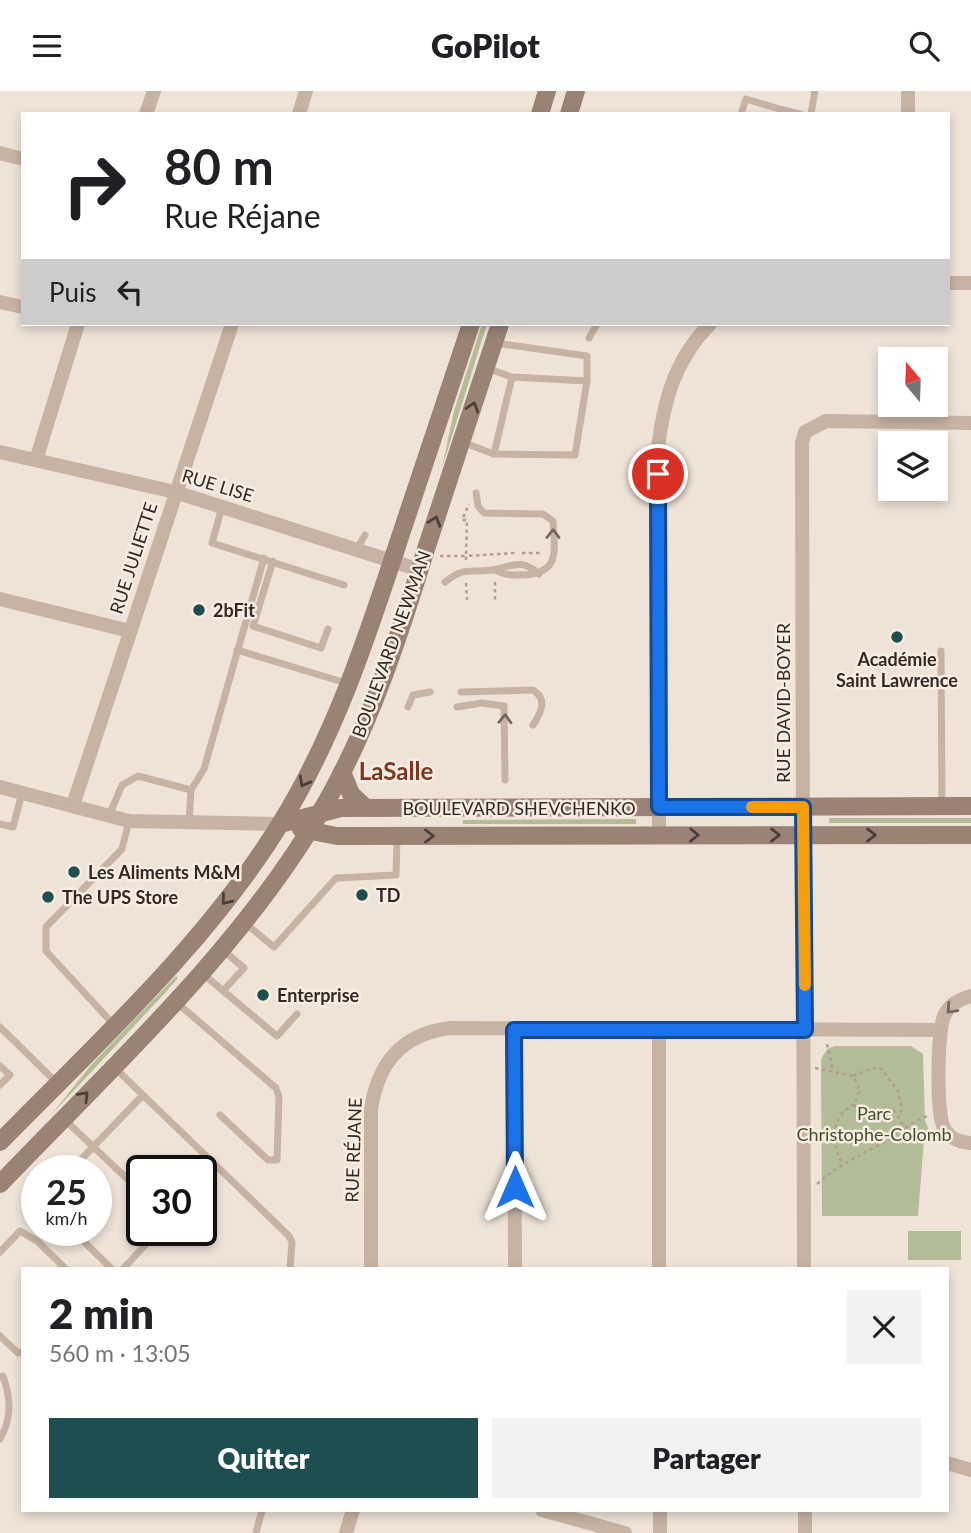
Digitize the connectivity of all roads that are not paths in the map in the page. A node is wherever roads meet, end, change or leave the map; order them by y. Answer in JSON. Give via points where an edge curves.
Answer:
{"nodes":[{"id":1,"x":154,"y":91,"type":"edge"},
{"id":2,"x":306,"y":91,"type":"edge"},
{"id":3,"x":547,"y":91,"type":"edge"},
{"id":4,"x":576,"y":91,"type":"edge"},
{"id":5,"x":815,"y":91,"type":"edge"},
{"id":6,"x":908,"y":91,"type":"edge"},
{"id":7,"x":147,"y":112,"type":"edge"},
{"id":8,"x":300,"y":112,"type":"edge"},
{"id":9,"x":541,"y":112,"type":"edge"},
{"id":10,"x":570,"y":112,"type":"edge"},
{"id":11,"x":742,"y":112,"type":"edge"},
{"id":12,"x":782,"y":112,"type":"edge"},
{"id":13,"x":811,"y":112,"type":"edge"},
{"id":14,"x":908,"y":112,"type":"edge"},
{"id":15,"x":0,"y":153,"type":"edge"},
{"id":16,"x":21,"y":158,"type":"edge"},
{"id":17,"x":950,"y":283,"type":"edge"},
{"id":18,"x":971,"y":283,"type":"edge"},
{"id":19,"x":0,"y":302,"type":"edge"},
{"id":20,"x":21,"y":307,"type":"edge"},
{"id":21,"x":77,"y":326,"type":"edge"},
{"id":22,"x":231,"y":326,"type":"edge"},
{"id":23,"x":470,"y":326,"type":"edge"},
{"id":24,"x":499,"y":326,"type":"edge"},
{"id":25,"x":596,"y":326,"type":"edge"},
{"id":26,"x":708,"y":326,"type":"edge"},
{"id":27,"x":589,"y":338,"type":"dead end"},
{"id":28,"x":494,"y":343,"type":"junction"},
{"id":29,"x":486,"y":368,"type":"junction"},
{"id":30,"x":512,"y":377,"type":"junction"},
{"id":31,"x":587,"y":381,"type":"junction"},
{"id":32,"x":971,"y":422,"type":"edge"},
{"id":33,"x":461,"y":442,"type":"junction"},
{"id":34,"x":0,"y":451,"type":"edge"},
{"id":35,"x":494,"y":454,"type":"junction"},
{"id":36,"x":36,"y":460,"type":"junction"},
{"id":37,"x":175,"y":492,"type":"junction"},
{"id":38,"x":476,"y":493,"type":"dead end"},
{"id":39,"x":223,"y":507,"type":"junction"},
{"id":40,"x":365,"y":535,"type":"dead end"},
{"id":41,"x":357,"y":549,"type":"junction"},
{"id":42,"x":264,"y":558,"type":"junction"},
{"id":43,"x":273,"y":561,"type":"junction"},
{"id":44,"x":393,"y":561,"type":"junction"},
{"id":45,"x":420,"y":570,"type":"junction"},
{"id":46,"x":445,"y":582,"type":"dead end"},
{"id":47,"x":344,"y":585,"type":"dead end"},
{"id":48,"x":0,"y":599,"type":"edge"},
{"id":49,"x":328,"y":629,"type":"dead end"},
{"id":50,"x":130,"y":631,"type":"junction"},
{"id":51,"x":237,"y":649,"type":"junction"},
{"id":52,"x":942,"y":651,"type":"dead end"},
{"id":53,"x":350,"y":685,"type":"junction"},
{"id":54,"x":430,"y":692,"type":"dead end"},
{"id":55,"x":461,"y":692,"type":"dead end"},
{"id":56,"x":408,"y":707,"type":"dead end"},
{"id":57,"x":457,"y":707,"type":"dead end"},
{"id":58,"x":533,"y":725,"type":"dead end"},
{"id":59,"x":342,"y":772,"type":"junction"},
{"id":60,"x":505,"y":780,"type":"dead end"},
{"id":61,"x":0,"y":787,"type":"edge"},
{"id":62,"x":191,"y":790,"type":"junction"},
{"id":63,"x":22,"y":792,"type":"junction"},
{"id":64,"x":73,"y":805,"type":"junction"},
{"id":65,"x":942,"y":806,"type":"junction"},
{"id":66,"x":971,"y":806,"type":"edge"},
{"id":67,"x":659,"y":807,"type":"junction"},
{"id":68,"x":803,"y":807,"type":"junction"},
{"id":69,"x":366,"y":808,"type":"junction"},
{"id":70,"x":320,"y":813,"type":"junction"},
{"id":71,"x":109,"y":816,"type":"junction"},
{"id":72,"x":129,"y":821,"type":"junction"},
{"id":73,"x":189,"y":823,"type":"junction"},
{"id":74,"x":0,"y":824,"type":"edge"},
{"id":75,"x":280,"y":824,"type":"junction"},
{"id":76,"x":310,"y":831,"type":"junction"},
{"id":77,"x":659,"y":835,"type":"junction"},
{"id":78,"x":803,"y":835,"type":"junction"},
{"id":79,"x":971,"y":835,"type":"edge"},
{"id":80,"x":397,"y":836,"type":"junction"},
{"id":81,"x":244,"y":923,"type":"junction"},
{"id":82,"x":222,"y":950,"type":"junction"},
{"id":83,"x":201,"y":973,"type":"junction"},
{"id":84,"x":223,"y":991,"type":"junction"},
{"id":85,"x":971,"y":996,"type":"edge"},
{"id":86,"x":175,"y":1001,"type":"junction"},
{"id":87,"x":297,"y":1014,"type":"dead end"},
{"id":88,"x":114,"y":1025,"type":"junction"},
{"id":89,"x":0,"y":1027,"type":"edge"},
{"id":90,"x":659,"y":1029,"type":"junction"},
{"id":91,"x":514,"y":1030,"type":"junction"},
{"id":92,"x":805,"y":1030,"type":"junction"},
{"id":93,"x":940,"y":1030,"type":"junction"},
{"id":94,"x":0,"y":1066,"type":"edge"},
{"id":95,"x":113,"y":1066,"type":"junction"},
{"id":96,"x":58,"y":1083,"type":"junction"},
{"id":97,"x":0,"y":1085,"type":"edge"},
{"id":98,"x":142,"y":1096,"type":"junction"},
{"id":99,"x":220,"y":1115,"type":"dead end"},
{"id":100,"x":63,"y":1118,"type":"junction"},
{"id":101,"x":0,"y":1142,"type":"edge"},
{"id":102,"x":971,"y":1143,"type":"edge"},
{"id":103,"x":92,"y":1147,"type":"junction"},
{"id":104,"x":85,"y":1155,"type":"edge"},
{"id":105,"x":126,"y":1178,"type":"edge"},
{"id":106,"x":1,"y":1181,"type":"edge"},
{"id":107,"x":88,"y":1246,"type":"edge"},
{"id":108,"x":144,"y":1246,"type":"edge"},
{"id":109,"x":0,"y":1252,"type":"edge"},
{"id":110,"x":64,"y":1267,"type":"edge"},
{"id":111,"x":110,"y":1267,"type":"edge"},
{"id":112,"x":125,"y":1267,"type":"edge"},
{"id":113,"x":290,"y":1267,"type":"edge"},
{"id":114,"x":371,"y":1267,"type":"edge"},
{"id":115,"x":515,"y":1267,"type":"edge"},
{"id":116,"x":659,"y":1267,"type":"edge"},
{"id":117,"x":804,"y":1267,"type":"edge"},
{"id":118,"x":0,"y":1336,"type":"edge"},
{"id":119,"x":20,"y":1352,"type":"edge"},
{"id":120,"x":0,"y":1377,"type":"edge"},
{"id":121,"x":0,"y":1439,"type":"edge"},
{"id":122,"x":949,"y":1464,"type":"edge"},
{"id":123,"x":971,"y":1470,"type":"edge"},
{"id":124,"x":261,"y":1512,"type":"edge"},
{"id":125,"x":352,"y":1512,"type":"edge"},
{"id":126,"x":549,"y":1512,"type":"edge"},
{"id":127,"x":660,"y":1512,"type":"edge"},
{"id":128,"x":805,"y":1512,"type":"edge"},
{"id":129,"x":256,"y":1533,"type":"edge"},
{"id":130,"x":346,"y":1533,"type":"edge"},
{"id":131,"x":625,"y":1533,"type":"edge"},
{"id":132,"x":660,"y":1533,"type":"edge"},
{"id":133,"x":805,"y":1533,"type":"edge"}],
"edges":[{"from":1,"to":7,"type":"street"},
{"from":2,"to":8,"type":"street"},
{"from":3,"to":9,"type":"main road"},
{"from":4,"to":10,"type":"main road"},
{"from":5,"to":13,"type":"lane"},
{"from":6,"to":14,"type":"street"},
{"from":11,"to":12,"type":"lane","via":[[746,99]]},
{"from":15,"to":16,"type":"street"},
{"from":17,"to":18,"type":"street"},
{"from":19,"to":20,"type":"street"},
{"from":21,"to":36,"type":"street"},
{"from":22,"to":37,"type":"street","name":"RUE JULIETTE"},
{"from":23,"to":44,"type":"main road","name":"BOULEVARD NEWMAN"},
{"from":24,"to":28,"type":"main road","name":"BOULEVARD NEWMAN"},
{"from":25,"to":27,"type":"lane"},
{"from":26,"to":67,"type":"street","via":[[688,349],[672,379],[658,448]]},
{"from":28,"to":29,"type":"main road","name":"BOULEVARD NEWMAN"},
{"from":28,"to":31,"type":"lane","via":[[587,356]]},
{"from":29,"to":30,"type":"lane"},
{"from":33,"to":29,"type":"main road","name":"BOULEVARD NEWMAN","one_way":true},
{"from":30,"to":31,"type":"lane"},
{"from":30,"to":35,"type":"lane"},
{"from":31,"to":35,"type":"lane","via":[[575,455]]},
{"from":32,"to":68,"type":"street","name":"RUE DAVID-BOYER","via":[[826,421],[805,432]]},
{"from":33,"to":35,"type":"lane"},
{"from":45,"to":33,"type":"main road","name":"BOULEVARD NEWMAN","one_way":true},
{"from":34,"to":36,"type":"street","name":"RUE LISE"},
{"from":36,"to":37,"type":"street","name":"RUE LISE"},
{"from":37,"to":39,"type":"street","name":"RUE LISE"},
{"from":37,"to":50,"type":"street","name":"RUE JULIETTE"},
{"from":46,"to":38,"type":"lane","one_way":true,"via":[[462,570],[539,574],[552,562],[552,518],[543,513],[487,514],[478,506]]},
{"from":39,"to":41,"type":"street","name":"RUE LISE"},
{"from":39,"to":42,"type":"lane","via":[[212,543]]},
{"from":40,"to":41,"type":"lane"},
{"from":41,"to":44,"type":"street","name":"RUE LISE"},
{"from":42,"to":43,"type":"lane"},
{"from":42,"to":51,"type":"lane"},
{"from":43,"to":47,"type":"lane"},
{"from":43,"to":49,"type":"lane","via":[[253,626],[321,648]]},
{"from":44,"to":45,"type":"street","name":"RUE LISE"},
{"from":44,"to":53,"type":"main road","name":"BOULEVARD NEWMAN"},
{"from":45,"to":59,"type":"main road","name":"BOULEVARD NEWMAN","via":[[374,702]]},
{"from":48,"to":50,"type":"street"},
{"from":50,"to":64,"type":"street","name":"RUE JULIETTE"},
{"from":51,"to":53,"type":"lane"},
{"from":51,"to":62,"type":"lane","via":[[204,769]]},
{"from":52,"to":65,"type":"lane"},
{"from":53,"to":75,"type":"main road","name":"BOULEVARD NEWMAN","one_way":true},
{"from":54,"to":56,"type":"lane","via":[[413,695]]},
{"from":55,"to":58,"type":"lane","via":[[533,689],[542,700],[542,709]]},
{"from":60,"to":57,"type":"lane","one_way":true,"via":[[504,705]]},
{"from":59,"to":69,"type":"main road","via":[[351,795]]},
{"from":59,"to":70,"type":"main road","name":"BOULEVARD NEWMAN"},
{"from":61,"to":63,"type":"street","name":"BOULEVARD SHEVCHENKO"},
{"from":62,"to":71,"type":"lane","via":[[138,776],[122,785]]},
{"from":62,"to":73,"type":"lane"},
{"from":63,"to":64,"type":"street","name":"BOULEVARD SHEVCHENKO"},
{"from":63,"to":74,"type":"lane","via":[[13,827]]},
{"from":64,"to":71,"type":"street","name":"BOULEVARD SHEVCHENKO"},
{"from":65,"to":66,"type":"main road","name":"BOULEVARD SHEVCHENKO"},
{"from":65,"to":68,"type":"main road","name":"BOULEVARD SHEVCHENKO"},
{"from":67,"to":68,"type":"main road","name":"BOULEVARD SHEVCHENKO"},
{"from":67,"to":69,"type":"main road","name":"BOULEVARD SHEVCHENKO"},
{"from":67,"to":77,"type":"street"},
{"from":68,"to":78,"type":"street","name":"RUE DAVID-BOYER"},
{"from":69,"to":70,"type":"main road","name":"BOULEVARD SHEVCHENKO"},
{"from":70,"to":75,"type":"main road","name":"BOULEVARD SHEVCHENKO"},
{"from":70,"to":76,"type":"main road","name":"BOULEVARD NEWMAN"},
{"from":71,"to":72,"type":"street","name":"BOULEVARD SHEVCHENKO"},
{"from":72,"to":73,"type":"street","name":"BOULEVARD SHEVCHENKO"},
{"from":72,"to":88,"type":"lane","via":[[122,849],[46,927],[46,951]]},
{"from":73,"to":75,"type":"street","name":"BOULEVARD SHEVCHENKO"},
{"from":75,"to":76,"type":"main road","name":"BOULEVARD SHEVCHENKO"},
{"from":75,"to":88,"type":"main road","name":"BOULEVARD NEWMAN","one_way":true,"via":[[208,922]]},
{"from":76,"to":80,"type":"main road","name":"BOULEVARD SHEVCHENKO"},
{"from":76,"to":81,"type":"main road","name":"BOULEVARD NEWMAN"},
{"from":77,"to":78,"type":"main road","name":"BOULEVARD SHEVCHENKO","one_way":true},
{"from":80,"to":77,"type":"main road","name":"BOULEVARD SHEVCHENKO","one_way":true},
{"from":78,"to":79,"type":"main road","name":"BOULEVARD SHEVCHENKO","one_way":true},
{"from":78,"to":92,"type":"street","name":"RUE DAVID-BOYER"},
{"from":80,"to":81,"type":"lane","via":[[397,875],[336,878],[274,947]]},
{"from":81,"to":82,"type":"main road","name":"BOULEVARD NEWMAN"},
{"from":82,"to":83,"type":"main road","name":"BOULEVARD NEWMAN"},
{"from":82,"to":84,"type":"lane","via":[[244,968]]},
{"from":83,"to":84,"type":"lane"},
{"from":83,"to":86,"type":"main road","name":"BOULEVARD NEWMAN"},
{"from":84,"to":87,"type":"lane","via":[[277,1036]]},
{"from":85,"to":93,"type":"street","one_way":true,"via":[[946,1011]]},
{"from":86,"to":95,"type":"main road","name":"BOULEVARD NEWMAN"},
{"from":86,"to":99,"type":"lane","via":[[276,1087],[277,1160],[268,1160]]},
{"from":88,"to":96,"type":"main road","name":"BOULEVARD NEWMAN"},
{"from":89,"to":96,"type":"lane"},
{"from":90,"to":91,"type":"street","name":"RUE RÉJANE"},
{"from":90,"to":92,"type":"street","name":"RUE RÉJANE"},
{"from":90,"to":116,"type":"street"},
{"from":91,"to":114,"type":"street","name":"RUE RÉJANE","via":[[450,1028],[425,1033],[396,1051],[380,1072],[371,1109]]},
{"from":91,"to":115,"type":"street"},
{"from":92,"to":93,"type":"street","name":"RUE RÉJANE"},
{"from":92,"to":117,"type":"street","name":"RUE DAVID-BOYER"},
{"from":93,"to":102,"type":"street","via":[[941,1122],[948,1135]]},
{"from":94,"to":97,"type":"lane","via":[[10,1075]]},
{"from":95,"to":98,"type":"lane"},
{"from":100,"to":95,"type":"main road","name":"BOULEVARD NEWMAN","one_way":true},
{"from":96,"to":101,"type":"main road","name":"BOULEVARD NEWMAN"},
{"from":98,"to":103,"type":"lane"},
{"from":98,"to":113,"type":"lane","via":[[289,1236]]},
{"from":100,"to":103,"type":"lane"},
{"from":100,"to":106,"type":"main road","name":"BOULEVARD NEWMAN"},
{"from":103,"to":104,"type":"lane"},
{"from":103,"to":105,"type":"lane"},
{"from":107,"to":111,"type":"lane"},
{"from":108,"to":112,"type":"lane"},
{"from":109,"to":110,"type":"lane","via":[[20,1230]]},
{"from":118,"to":119,"type":"lane"},
{"from":120,"to":121,"type":"lane","via":[[8,1388],[10,1409]]},
{"from":122,"to":123,"type":"street"},
{"from":124,"to":129,"type":"lane"},
{"from":125,"to":130,"type":"street"},
{"from":126,"to":131,"type":"street"},
{"from":127,"to":132,"type":"street"},
{"from":128,"to":133,"type":"street"}]}
